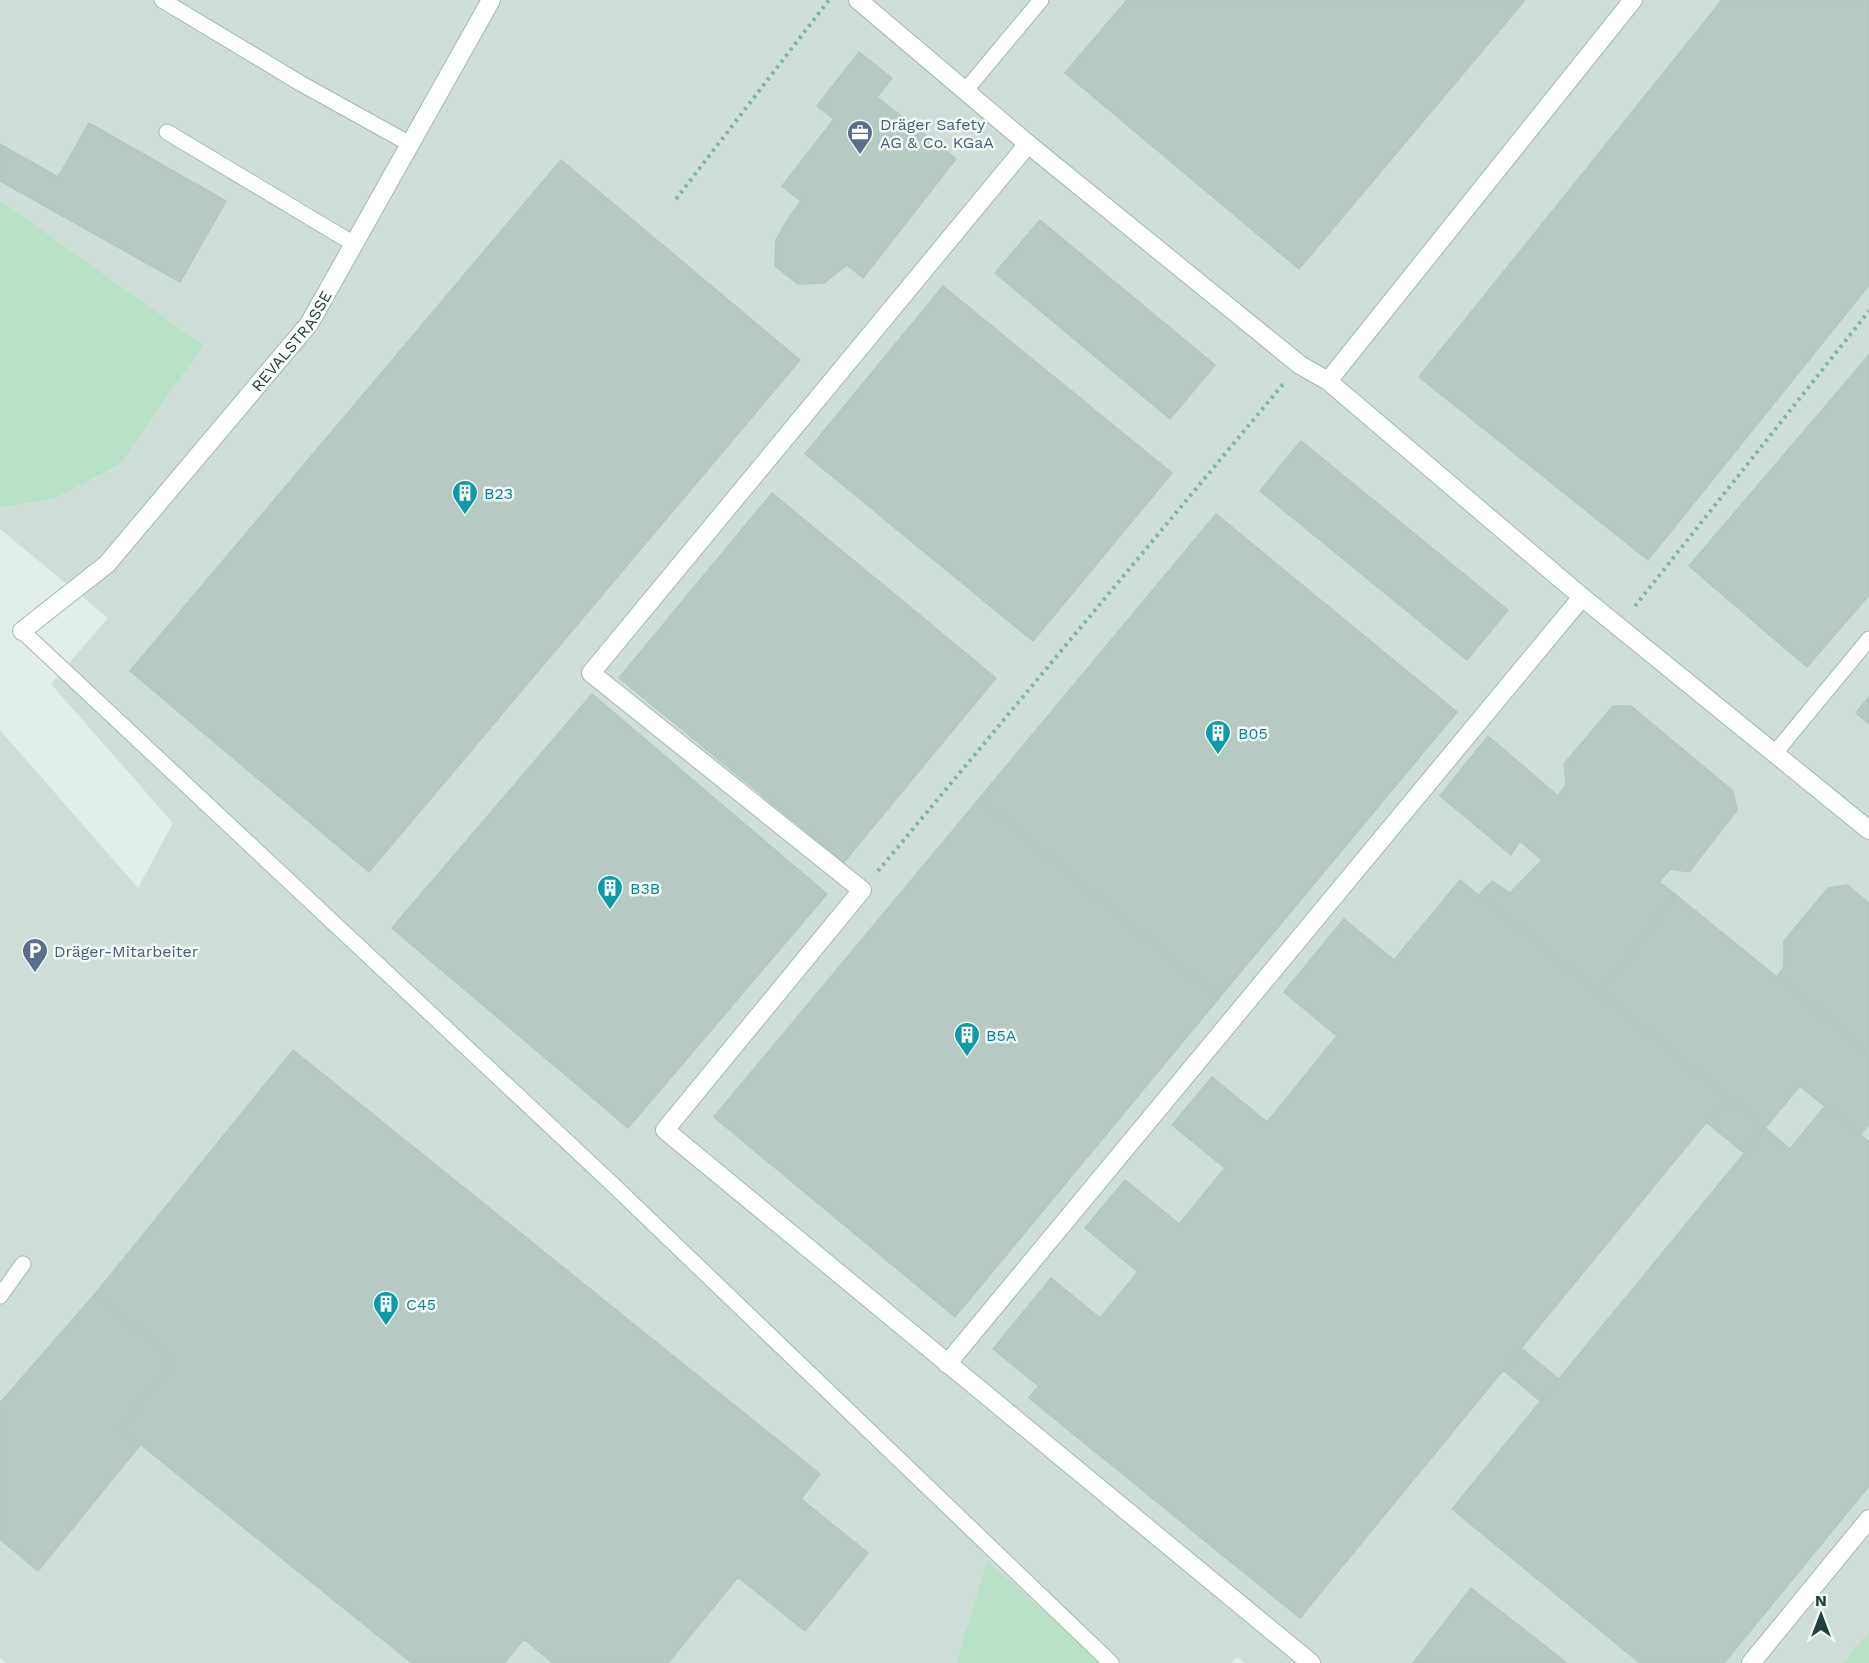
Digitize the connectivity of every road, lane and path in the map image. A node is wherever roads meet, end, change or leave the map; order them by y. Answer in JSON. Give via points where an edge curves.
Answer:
{"nodes":[{"id":1,"x":162,"y":0,"type":"edge"},
{"id":2,"x":491,"y":0,"type":"edge"},
{"id":3,"x":830,"y":0,"type":"edge"},
{"id":4,"x":858,"y":0,"type":"edge"},
{"id":5,"x":1041,"y":0,"type":"edge"},
{"id":6,"x":1633,"y":0,"type":"edge"},
{"id":7,"x":965,"y":91,"type":"junction"},
{"id":8,"x":167,"y":132,"type":"dead end"},
{"id":9,"x":410,"y":144,"type":"junction"},
{"id":10,"x":1028,"y":144,"type":"junction"},
{"id":11,"x":676,"y":199,"type":"dead end"},
{"id":12,"x":354,"y":244,"type":"junction"},
{"id":13,"x":1869,"y":311,"type":"edge"},
{"id":14,"x":1300,"y":365,"type":"junction"},
{"id":15,"x":1328,"y":381,"type":"junction"},
{"id":16,"x":1582,"y":597,"type":"junction"},
{"id":17,"x":1619,"y":627,"type":"junction"},
{"id":18,"x":22,"y":631,"type":"joint"},
{"id":19,"x":1869,"y":639,"type":"edge"},
{"id":20,"x":1774,"y":754,"type":"junction"},
{"id":21,"x":1869,"y":830,"type":"edge"},
{"id":22,"x":862,"y":890,"type":"junction"},
{"id":23,"x":23,"y":1264,"type":"dead end"},
{"id":24,"x":0,"y":1296,"type":"edge"},
{"id":25,"x":947,"y":1364,"type":"junction"},
{"id":26,"x":1869,"y":1519,"type":"edge"},
{"id":27,"x":1111,"y":1663,"type":"edge"},
{"id":28,"x":1311,"y":1663,"type":"edge"},
{"id":29,"x":1751,"y":1663,"type":"edge"}],
"edges":[{"from":1,"to":9,"type":"lane"},
{"from":2,"to":9,"type":"street","name":"REVALSTRASSE"},
{"from":3,"to":11,"type":"path"},
{"from":4,"to":7,"type":"street"},
{"from":5,"to":7,"type":"lane"},
{"from":6,"to":15,"type":"street"},
{"from":7,"to":10,"type":"street"},
{"from":8,"to":12,"type":"lane"},
{"from":9,"to":12,"type":"street","name":"REVALSTRASSE"},
{"from":10,"to":14,"type":"street"},
{"from":10,"to":22,"type":"street","via":[[591,673]]},
{"from":12,"to":18,"type":"street","name":"REVALSTRASSE","via":[[309,324],[107,564]]},
{"from":13,"to":17,"type":"path"},
{"from":14,"to":15,"type":"street"},
{"from":14,"to":22,"type":"path"},
{"from":15,"to":16,"type":"street"},
{"from":16,"to":17,"type":"street"},
{"from":16,"to":25,"type":"street"},
{"from":17,"to":20,"type":"street"},
{"from":18,"to":27,"type":"lane","via":[[616,1188]]},
{"from":19,"to":20,"type":"lane"},
{"from":20,"to":21,"type":"street"},
{"from":22,"to":25,"type":"street","via":[[665,1130]]},
{"from":23,"to":24,"type":"lane"},
{"from":25,"to":28,"type":"street"},
{"from":26,"to":29,"type":"street"}]}
